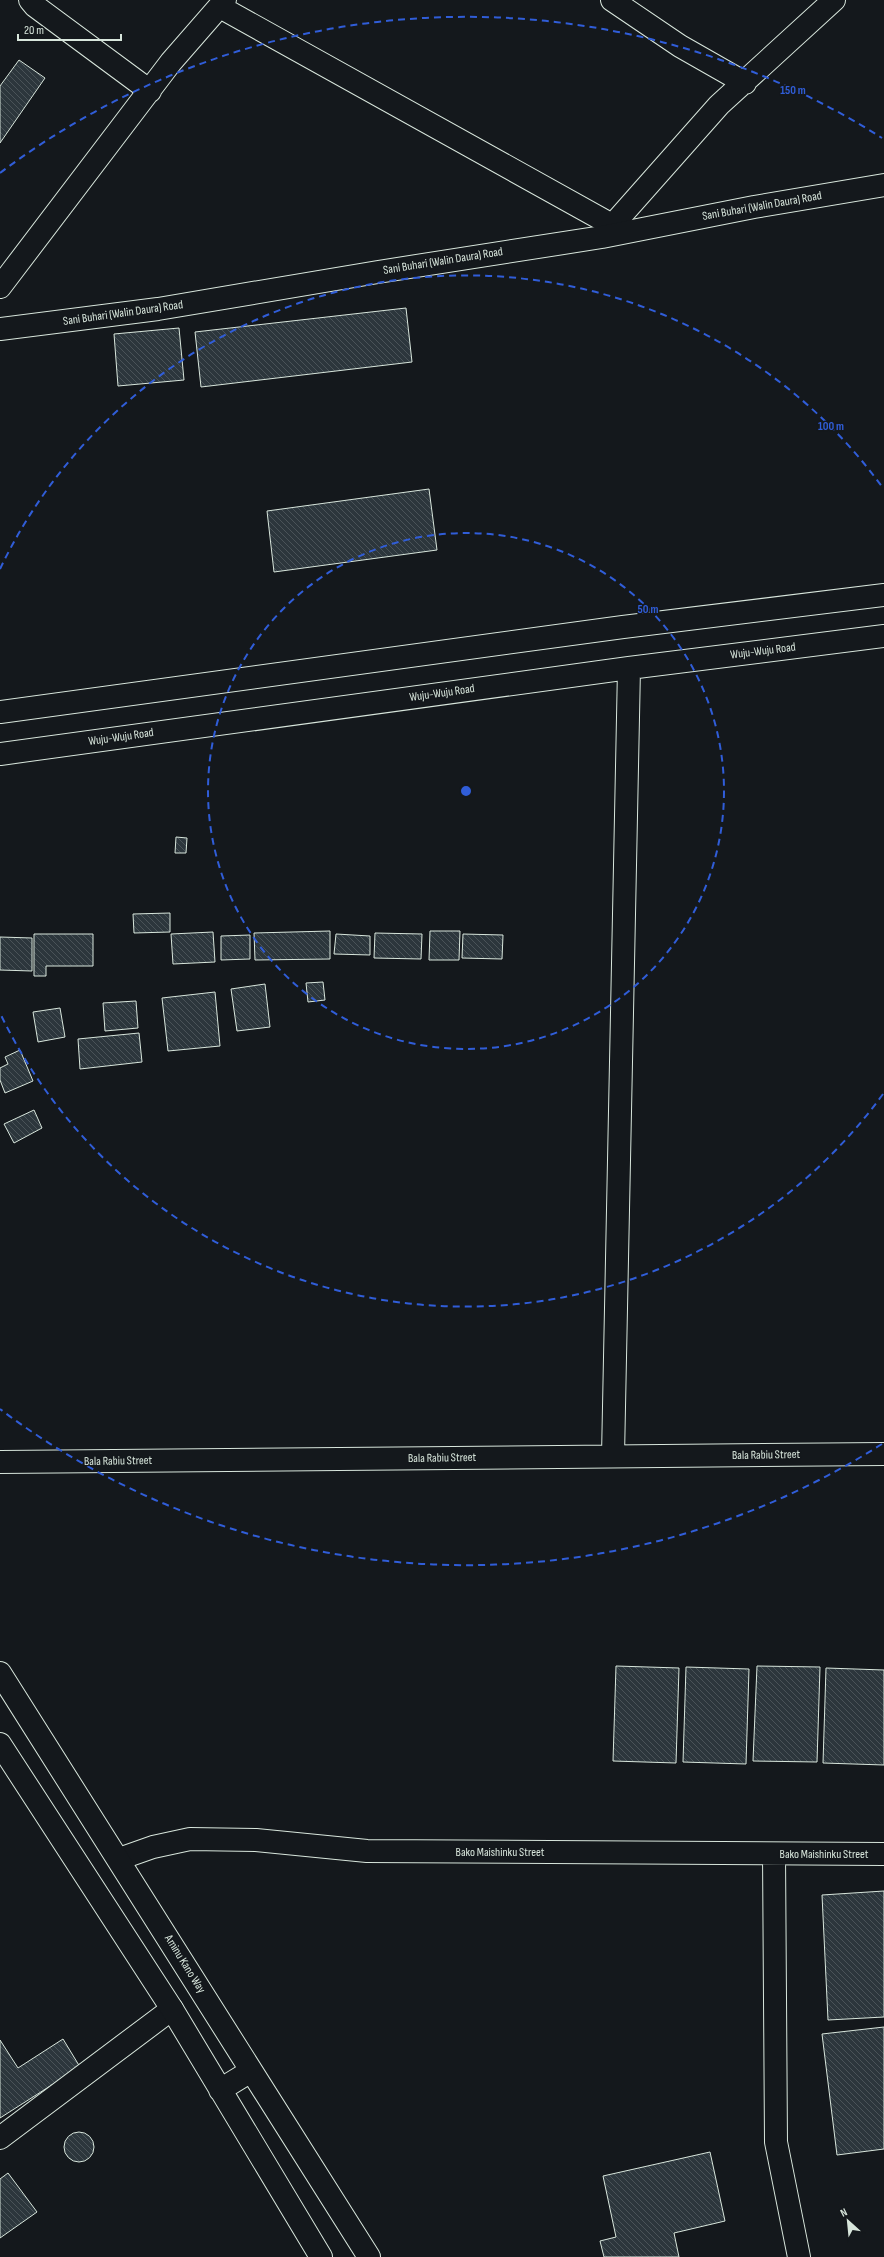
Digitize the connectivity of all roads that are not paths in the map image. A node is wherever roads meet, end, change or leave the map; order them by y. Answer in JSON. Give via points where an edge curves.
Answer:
{"nodes":[{"id":1,"x":30,"y":0,"type":"edge"},
{"id":2,"x":612,"y":0,"type":"edge"},
{"id":3,"x":834,"y":0,"type":"edge"},
{"id":4,"x":222,"y":3,"type":"edge"},
{"id":5,"x":745,"y":83,"type":"junction"},
{"id":6,"x":150,"y":91,"type":"junction"},
{"id":7,"x":884,"y":185,"type":"edge"},
{"id":8,"x":607,"y":231,"type":"junction"},
{"id":9,"x":0,"y":286,"type":"edge"},
{"id":10,"x":0,"y":330,"type":"edge"},
{"id":11,"x":884,"y":595,"type":"edge"},
{"id":12,"x":884,"y":636,"type":"edge"},
{"id":13,"x":628,"y":668,"type":"junction"},
{"id":14,"x":0,"y":712,"type":"edge"},
{"id":15,"x":0,"y":754,"type":"edge"},
{"id":16,"x":884,"y":1454,"type":"edge"},
{"id":17,"x":613,"y":1456,"type":"junction"},
{"id":18,"x":0,"y":1462,"type":"edge"},
{"id":19,"x":0,"y":1672,"type":"edge"},
{"id":20,"x":0,"y":1744,"type":"edge"},
{"id":21,"x":774,"y":1854,"type":"junction"},
{"id":22,"x":884,"y":1854,"type":"edge"},
{"id":23,"x":119,"y":1858,"type":"junction"},
{"id":24,"x":172,"y":2008,"type":"junction"},
{"id":25,"x":252,"y":2071,"type":"junction"},
{"id":26,"x":220,"y":2090,"type":"junction"},
{"id":27,"x":0,"y":2138,"type":"edge"},
{"id":28,"x":321,"y":2257,"type":"edge"},
{"id":29,"x":369,"y":2257,"type":"edge"},
{"id":30,"x":799,"y":2257,"type":"edge"}],
"edges":[{"from":1,"to":6,"type":"street"},
{"from":2,"to":5,"type":"street","via":[[680,46]]},
{"from":3,"to":5,"type":"street"},
{"from":4,"to":6,"type":"street","via":[[171,62]]},
{"from":4,"to":8,"type":"street"},
{"from":5,"to":8,"type":"street","via":[[719,106]]},
{"from":6,"to":9,"type":"street"},
{"from":7,"to":8,"type":"street","name":"Sani Buhari (Walin Daura) Road"},
{"from":8,"to":10,"type":"street","name":"Sani Buhari (Walin Daura) Road","via":[[158,309]]},
{"from":11,"to":14,"type":"street","via":[[623,627]]},
{"from":12,"to":13,"type":"street","name":"Wuju-Wuju Road"},
{"from":13,"to":15,"type":"street","name":"Wuju-Wuju Road"},
{"from":13,"to":17,"type":"street"},
{"from":16,"to":17,"type":"street","name":"Bala Rabiu Street"},
{"from":17,"to":18,"type":"street","name":"Bala Rabiu Street"},
{"from":19,"to":23,"type":"street","name":"Aminu Kano Way"},
{"from":20,"to":24,"type":"street"},
{"from":21,"to":22,"type":"street","name":"Bako Maishinku Street"},
{"from":21,"to":23,"type":"street","name":"Bako Maishinku Street","via":[[367,1850],[256,1840],[190,1839]]},
{"from":21,"to":30,"type":"street","via":[[776,2142]]},
{"from":23,"to":25,"type":"street","name":"Aminu Kano Way"},
{"from":24,"to":26,"type":"street"},
{"from":24,"to":27,"type":"street"},
{"from":25,"to":26,"type":"street"},
{"from":25,"to":29,"type":"street","name":"Aminu Kano Way"},
{"from":26,"to":28,"type":"street"}]}
